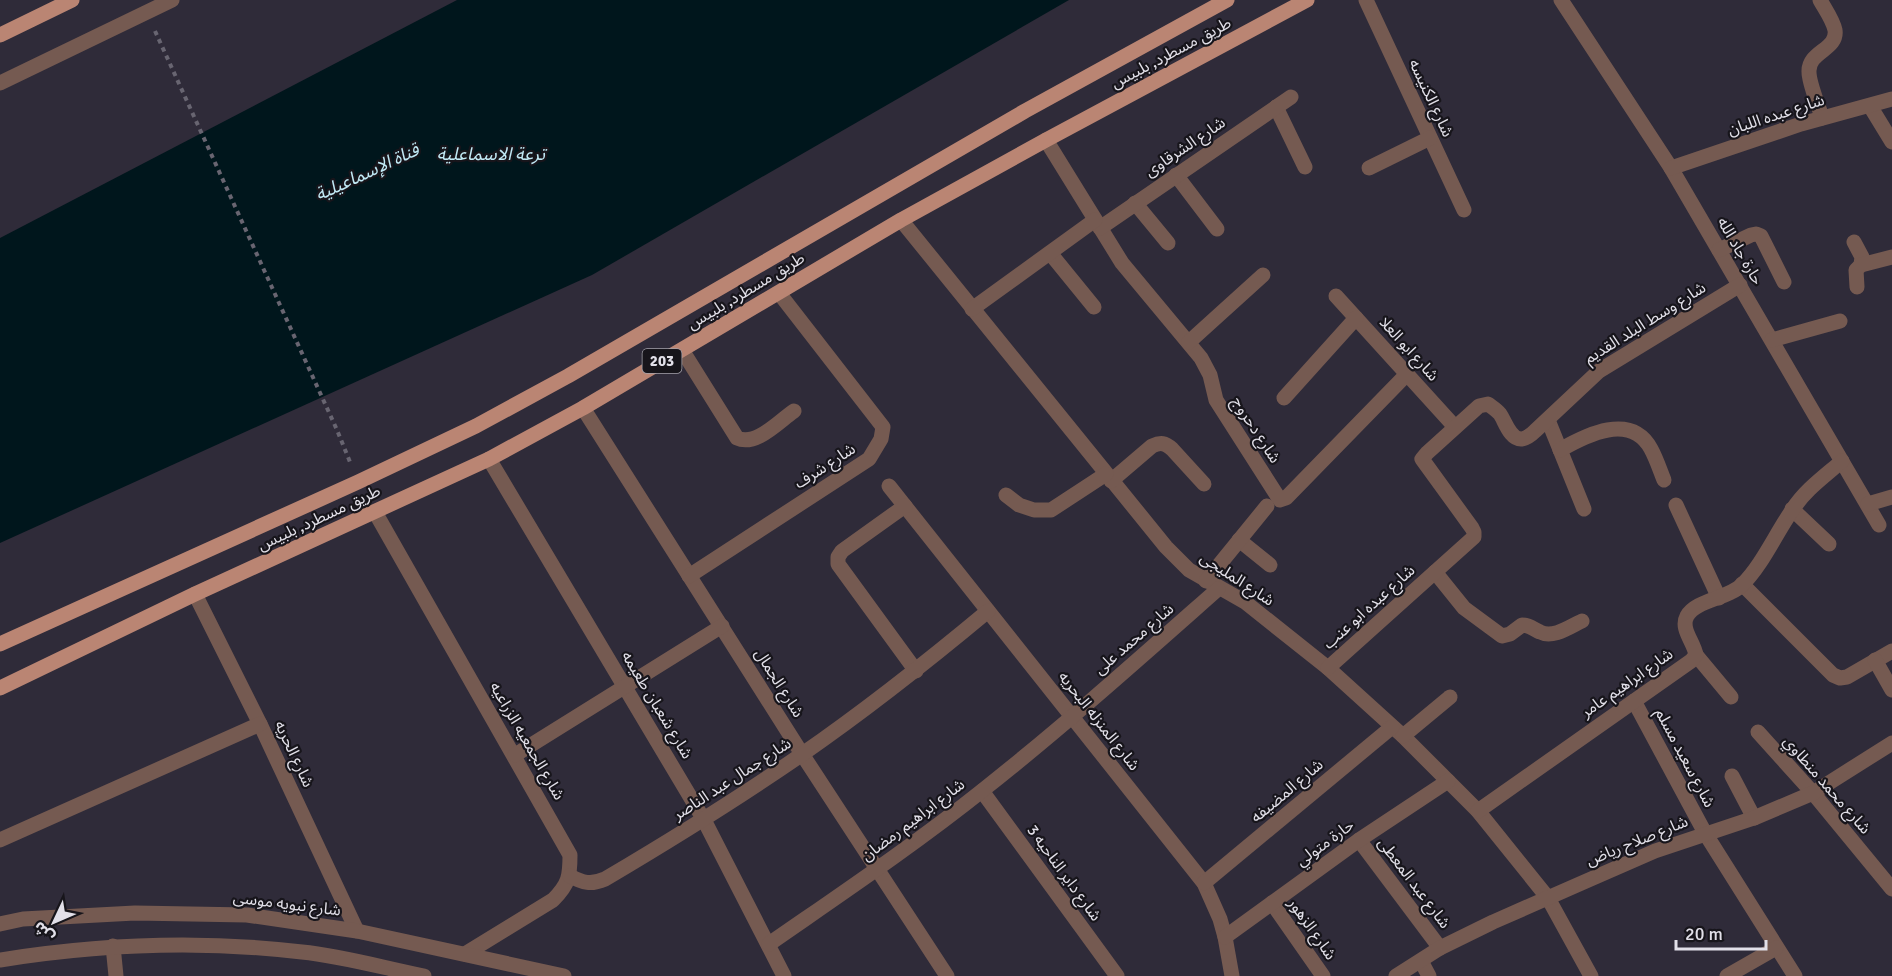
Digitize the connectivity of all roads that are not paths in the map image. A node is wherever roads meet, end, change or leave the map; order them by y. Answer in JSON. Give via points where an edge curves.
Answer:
{"nodes":[{"id":1,"x":72,"y":0,"type":"edge"},
{"id":2,"x":172,"y":0,"type":"edge"},
{"id":3,"x":1227,"y":0,"type":"edge"},
{"id":4,"x":1307,"y":0,"type":"edge"},
{"id":5,"x":1366,"y":0,"type":"edge"},
{"id":6,"x":1561,"y":0,"type":"edge"},
{"id":7,"x":1820,"y":0,"type":"edge"},
{"id":8,"x":0,"y":36,"type":"edge"},
{"id":9,"x":0,"y":83,"type":"edge"},
{"id":10,"x":1291,"y":97,"type":"dead end"},
{"id":11,"x":1892,"y":99,"type":"edge"},
{"id":12,"x":1870,"y":106,"type":"junction"},
{"id":13,"x":1276,"y":107,"type":"junction"},
{"id":14,"x":1822,"y":118,"type":"junction"},
{"id":15,"x":1430,"y":138,"type":"junction"},
{"id":16,"x":1046,"y":140,"type":"junction"},
{"id":17,"x":1892,"y":142,"type":"edge"},
{"id":18,"x":1305,"y":167,"type":"dead end"},
{"id":19,"x":1369,"y":168,"type":"dead end"},
{"id":20,"x":1671,"y":168,"type":"junction"},
{"id":21,"x":1176,"y":175,"type":"junction"},
{"id":22,"x":1135,"y":203,"type":"junction"},
{"id":23,"x":1464,"y":210,"type":"dead end"},
{"id":24,"x":901,"y":220,"type":"junction"},
{"id":25,"x":1097,"y":224,"type":"junction"},
{"id":26,"x":1217,"y":230,"type":"dead end"},
{"id":27,"x":1854,"y":242,"type":"dead end"},
{"id":28,"x":1168,"y":243,"type":"dead end"},
{"id":29,"x":1719,"y":250,"type":"junction"},
{"id":30,"x":1050,"y":253,"type":"junction"},
{"id":31,"x":1892,"y":257,"type":"edge"},
{"id":32,"x":1861,"y":265,"type":"junction"},
{"id":33,"x":1263,"y":275,"type":"dead end"},
{"id":34,"x":1784,"y":282,"type":"dead end"},
{"id":35,"x":1740,"y":285,"type":"junction"},
{"id":36,"x":1857,"y":287,"type":"dead end"},
{"id":37,"x":779,"y":293,"type":"junction"},
{"id":38,"x":1336,"y":296,"type":"dead end"},
{"id":39,"x":1094,"y":307,"type":"dead end"},
{"id":40,"x":972,"y":309,"type":"junction"},
{"id":41,"x":1356,"y":318,"type":"junction"},
{"id":42,"x":1840,"y":321,"type":"dead end"},
{"id":43,"x":1772,"y":340,"type":"junction"},
{"id":44,"x":1190,"y":342,"type":"junction"},
{"id":45,"x":682,"y":350,"type":"junction"},
{"id":46,"x":1407,"y":374,"type":"junction"},
{"id":47,"x":1284,"y":398,"type":"dead end"},
{"id":48,"x":583,"y":408,"type":"junction"},
{"id":49,"x":794,"y":411,"type":"dead end"},
{"id":50,"x":1548,"y":420,"type":"junction"},
{"id":51,"x":1455,"y":427,"type":"junction"},
{"id":52,"x":1560,"y":450,"type":"junction"},
{"id":53,"x":489,"y":459,"type":"junction"},
{"id":54,"x":1842,"y":461,"type":"junction"},
{"id":55,"x":1109,"y":477,"type":"junction"},
{"id":56,"x":1664,"y":480,"type":"dead end"},
{"id":57,"x":1204,"y":484,"type":"dead end"},
{"id":58,"x":889,"y":486,"type":"dead end"},
{"id":59,"x":1006,"y":495,"type":"dead end"},
{"id":60,"x":1892,"y":497,"type":"edge"},
{"id":61,"x":1868,"y":504,"type":"junction"},
{"id":62,"x":1676,"y":505,"type":"dead end"},
{"id":63,"x":905,"y":506,"type":"junction"},
{"id":64,"x":1267,"y":506,"type":"dead end"},
{"id":65,"x":1584,"y":509,"type":"dead end"},
{"id":66,"x":1792,"y":509,"type":"junction"},
{"id":67,"x":375,"y":512,"type":"junction"},
{"id":68,"x":1879,"y":525,"type":"dead end"},
{"id":69,"x":1239,"y":540,"type":"junction"},
{"id":70,"x":1829,"y":544,"type":"dead end"},
{"id":71,"x":1270,"y":565,"type":"dead end"},
{"id":72,"x":1435,"y":572,"type":"junction"},
{"id":73,"x":690,"y":576,"type":"junction"},
{"id":74,"x":1742,"y":584,"type":"junction"},
{"id":75,"x":1212,"y":585,"type":"junction"},
{"id":76,"x":195,"y":594,"type":"junction"},
{"id":77,"x":1719,"y":598,"type":"junction"},
{"id":78,"x":988,"y":611,"type":"junction"},
{"id":79,"x":1582,"y":621,"type":"dead end"},
{"id":80,"x":722,"y":626,"type":"junction"},
{"id":81,"x":0,"y":644,"type":"edge"},
{"id":82,"x":1892,"y":651,"type":"edge"},
{"id":83,"x":1696,"y":655,"type":"junction"},
{"id":84,"x":1875,"y":660,"type":"junction"},
{"id":85,"x":1328,"y":668,"type":"junction"},
{"id":86,"x":916,"y":671,"type":"junction"},
{"id":87,"x":625,"y":686,"type":"junction"},
{"id":88,"x":0,"y":688,"type":"edge"},
{"id":89,"x":1892,"y":690,"type":"edge"},
{"id":90,"x":1450,"y":697,"type":"dead end"},
{"id":91,"x":1731,"y":697,"type":"dead end"},
{"id":92,"x":1634,"y":701,"type":"junction"},
{"id":93,"x":1072,"y":716,"type":"junction"},
{"id":94,"x":260,"y":724,"type":"junction"},
{"id":95,"x":1398,"y":732,"type":"junction"},
{"id":96,"x":1758,"y":732,"type":"dead end"},
{"id":97,"x":1892,"y":743,"type":"edge"},
{"id":98,"x":802,"y":754,"type":"junction"},
{"id":99,"x":515,"y":755,"type":"junction"},
{"id":100,"x":1732,"y":776,"type":"dead end"},
{"id":101,"x":1448,"y":781,"type":"junction"},
{"id":102,"x":982,"y":791,"type":"junction"},
{"id":103,"x":1813,"y":793,"type":"junction"},
{"id":104,"x":1478,"y":811,"type":"junction"},
{"id":105,"x":1754,"y":818,"type":"junction"},
{"id":106,"x":704,"y":820,"type":"junction"},
{"id":107,"x":1705,"y":833,"type":"junction"},
{"id":108,"x":0,"y":840,"type":"edge"},
{"id":109,"x":1359,"y":840,"type":"junction"},
{"id":110,"x":879,"y":869,"type":"junction"},
{"id":111,"x":570,"y":876,"type":"junction"},
{"id":112,"x":1204,"y":883,"type":"junction"},
{"id":113,"x":1892,"y":889,"type":"edge"},
{"id":114,"x":1548,"y":898,"type":"junction"},
{"id":115,"x":1272,"y":903,"type":"junction"},
{"id":116,"x":0,"y":924,"type":"edge"},
{"id":117,"x":357,"y":931,"type":"junction"},
{"id":118,"x":1225,"y":937,"type":"junction"},
{"id":119,"x":769,"y":944,"type":"junction"},
{"id":120,"x":113,"y":946,"type":"junction"},
{"id":121,"x":1440,"y":948,"type":"junction"},
{"id":122,"x":1776,"y":948,"type":"junction"},
{"id":123,"x":465,"y":954,"type":"junction"},
{"id":124,"x":0,"y":960,"type":"edge"},
{"id":125,"x":1421,"y":960,"type":"junction"},
{"id":126,"x":407,"y":974,"type":"edge"},
{"id":127,"x":116,"y":976,"type":"edge"},
{"id":128,"x":424,"y":976,"type":"edge"},
{"id":129,"x":564,"y":976,"type":"edge"},
{"id":130,"x":784,"y":976,"type":"edge"},
{"id":131,"x":947,"y":976,"type":"edge"},
{"id":132,"x":1118,"y":976,"type":"edge"},
{"id":133,"x":1232,"y":976,"type":"edge"},
{"id":134,"x":1323,"y":976,"type":"edge"},
{"id":135,"x":1396,"y":976,"type":"edge"},
{"id":136,"x":1429,"y":976,"type":"edge"},
{"id":137,"x":1591,"y":976,"type":"edge"},
{"id":138,"x":1727,"y":976,"type":"edge"},
{"id":139,"x":1795,"y":976,"type":"edge"}],
"edges":[{"from":1,"to":8,"type":"main road"},
{"from":2,"to":9,"type":"street"},
{"from":3,"to":81,"type":"main road","name":"طريق مسطرد, بلبيس","number":"203","via":[[1025,111],[476,426]]},
{"from":4,"to":16,"type":"main road","name":"طريق مسطرد, بلبيس","number":"203"},
{"from":5,"to":15,"type":"street","name":"شارع الكنيسه"},
{"from":6,"to":20,"type":"street","name":"حارة جاد الله"},
{"from":7,"to":14,"type":"street","via":[[1835,31],[1834,39],[1816,54],[1809,71]]},
{"from":10,"to":13,"type":"street","name":"شارع الشرقاوى"},
{"from":11,"to":12,"type":"street","name":"شارع عبده اللبان"},
{"from":12,"to":14,"type":"street","name":"شارع عبده اللبان"},
{"from":12,"to":17,"type":"street"},
{"from":13,"to":18,"type":"street"},
{"from":13,"to":21,"type":"street","name":"شارع الشرقاوى"},
{"from":14,"to":20,"type":"street","name":"شارع عبده اللبان"},
{"from":15,"to":19,"type":"street"},
{"from":15,"to":23,"type":"street","name":"شارع الكنيسه"},
{"from":16,"to":24,"type":"main road","name":"طريق مسطرد, بلبيس","number":"203"},
{"from":16,"to":25,"type":"street","name":"شارع دحروج"},
{"from":20,"to":29,"type":"street","name":"حارة جاد الله"},
{"from":21,"to":22,"type":"street","name":"شارع الشرقاوى"},
{"from":21,"to":26,"type":"street"},
{"from":22,"to":25,"type":"street","name":"شارع الشرقاوى"},
{"from":22,"to":28,"type":"street"},
{"from":24,"to":37,"type":"main road","name":"طريق مسطرد, بلبيس","number":"203"},
{"from":24,"to":40,"type":"street","name":"شارع المليجى"},
{"from":25,"to":30,"type":"street","name":"شارع الشرقاوى"},
{"from":25,"to":44,"type":"street","name":"شارع دحروج","via":[[1138,284]]},
{"from":27,"to":32,"type":"street","via":[[1862,257]]},
{"from":29,"to":34,"type":"street","via":[[1751,235],[1761,236]]},
{"from":29,"to":35,"type":"street","name":"حارة جاد الله"},
{"from":30,"to":39,"type":"street"},
{"from":30,"to":40,"type":"street","name":"شارع الشرقاوى"},
{"from":31,"to":32,"type":"street"},
{"from":32,"to":36,"type":"street","via":[[1856,270]]},
{"from":33,"to":44,"type":"street"},
{"from":35,"to":43,"type":"street","name":"حارة جاد الله"},
{"from":35,"to":50,"type":"street","name":"شارع وسط البلد القديم","via":[[1599,371]]},
{"from":37,"to":45,"type":"main road","name":"طريق مسطرد, بلبيس","number":"203"},
{"from":37,"to":73,"type":"street","name":"شارع شرف","via":[[883,427],[881,439],[869,459]]},
{"from":38,"to":41,"type":"street","name":"شارع ابو العلا"},
{"from":40,"to":55,"type":"street","name":"شارع المليجى"},
{"from":41,"to":46,"type":"street","name":"شارع ابو العلا"},
{"from":41,"to":47,"type":"street"},
{"from":42,"to":43,"type":"street"},
{"from":43,"to":54,"type":"street","name":"حارة جاد الله"},
{"from":44,"to":46,"type":"street","name":"شارع دحروج","via":[[1210,375],[1216,400],[1280,500]]},
{"from":45,"to":48,"type":"main road","name":"طريق مسطرد, بلبيس","number":"203"},
{"from":45,"to":49,"type":"street","via":[[737,438],[755,439]]},
{"from":46,"to":51,"type":"street","name":"شارع ابو العلا"},
{"from":48,"to":53,"type":"main road","name":"طريق مسطرد, بلبيس","number":"203"},
{"from":48,"to":73,"type":"street","name":"شارع الجمال"},
{"from":50,"to":51,"type":"street","name":"شارع وسط البلد القديم","via":[[1522,439],[1512,434],[1498,411],[1488,404],[1479,406]]},
{"from":50,"to":52,"type":"street"},
{"from":51,"to":72,"type":"street","name":"شارع عبده ابو عنب","via":[[1422,459],[1474,532],[1472,540]]},
{"from":52,"to":56,"type":"street","via":[[1596,433],[1622,428],[1651,447]]},
{"from":52,"to":65,"type":"street"},
{"from":53,"to":67,"type":"main road","name":"طريق مسطرد, بلبيس","number":"203"},
{"from":53,"to":87,"type":"street","name":"شارع شعبان طعيمه"},
{"from":54,"to":61,"type":"street","name":"حارة جاد الله"},
{"from":54,"to":66,"type":"street","name":"شارع ابراهيم عامر"},
{"from":55,"to":57,"type":"street","via":[[1159,443],[1167,444]]},
{"from":55,"to":59,"type":"street","via":[[1051,510],[1018,505]]},
{"from":55,"to":75,"type":"street","name":"شارع المليجى","via":[[1166,547],[1189,570]]},
{"from":58,"to":63,"type":"street","name":"شارع المنزله البحريه"},
{"from":60,"to":61,"type":"street"},
{"from":61,"to":68,"type":"street","name":"حارة جاد الله"},
{"from":62,"to":77,"type":"street"},
{"from":63,"to":78,"type":"street","name":"شارع المنزله البحريه"},
{"from":63,"to":86,"type":"street","via":[[842,551],[838,564]]},
{"from":64,"to":69,"type":"street","name":"شارع محمد على"},
{"from":66,"to":70,"type":"street"},
{"from":66,"to":74,"type":"street","name":"شارع ابراهيم عامر"},
{"from":67,"to":76,"type":"main road","name":"طريق مسطرد, بلبيس","number":"203"},
{"from":67,"to":99,"type":"street","name":"شارع الجمعيه الزراعيه"},
{"from":69,"to":71,"type":"street"},
{"from":69,"to":75,"type":"street","name":"شارع محمد على"},
{"from":72,"to":79,"type":"street","name":"شارع عبده ابو عنب","via":[[1464,608],[1502,636],[1522,625],[1551,634]]},
{"from":72,"to":85,"type":"street","name":"شارع عبده ابو عنب"},
{"from":73,"to":80,"type":"street","name":"شارع الجمال"},
{"from":74,"to":77,"type":"street","name":"شارع ابراهيم عامر"},
{"from":74,"to":84,"type":"street","via":[[1833,675],[1847,677]]},
{"from":75,"to":85,"type":"street","name":"شارع المليجى","via":[[1245,602]]},
{"from":75,"to":93,"type":"street","name":"شارع محمد على"},
{"from":76,"to":88,"type":"main road","name":"طريق مسطرد, بلبيس","number":"203"},
{"from":76,"to":94,"type":"street","name":"شارع الحريه"},
{"from":77,"to":83,"type":"street","name":"شارع ابراهيم عامر","via":[[1695,608],[1685,620]]},
{"from":78,"to":86,"type":"street","name":"شارع جمال عبد الناصر"},
{"from":78,"to":93,"type":"street","name":"شارع المنزله البحريه"},
{"from":80,"to":87,"type":"street"},
{"from":80,"to":98,"type":"street","name":"شارع الجمال"},
{"from":82,"to":84,"type":"street"},
{"from":83,"to":91,"type":"street"},
{"from":83,"to":92,"type":"street","name":"شارع ابراهيم عامر"},
{"from":84,"to":89,"type":"street"},
{"from":85,"to":95,"type":"street","name":"شارع المليجى"},
{"from":86,"to":98,"type":"street","name":"شارع جمال عبد الناصر"},
{"from":87,"to":99,"type":"street"},
{"from":87,"to":106,"type":"street","name":"شارع شعبان طعيمه"},
{"from":90,"to":95,"type":"street","name":"شارع المضيفه"},
{"from":92,"to":104,"type":"street","name":"شارع ابراهيم عامر"},
{"from":92,"to":107,"type":"street","name":"شارع سعيد مسلم"},
{"from":93,"to":102,"type":"street","name":"شارع ابراهيم رمضان"},
{"from":93,"to":112,"type":"street","name":"شارع المنزله البحريه"},
{"from":94,"to":108,"type":"street"},
{"from":94,"to":117,"type":"street","name":"شارع الحريه"},
{"from":95,"to":101,"type":"street","name":"شارع المليجى"},
{"from":95,"to":112,"type":"street","name":"شارع المضيفه"},
{"from":96,"to":103,"type":"street","name":"شارع محمد منطاوي"},
{"from":97,"to":103,"type":"street","name":"شارع صلاح رياض"},
{"from":98,"to":106,"type":"street","name":"شارع جمال عبد الناصر"},
{"from":98,"to":110,"type":"street","name":"شارع الجمال"},
{"from":99,"to":111,"type":"street","name":"شارع الجمعيه الزراعيه","via":[[570,855]]},
{"from":100,"to":105,"type":"street"},
{"from":101,"to":104,"type":"street","name":"شارع المليجى"},
{"from":101,"to":109,"type":"street","name":"حارة متولي"},
{"from":102,"to":110,"type":"street","name":"شارع ابراهيم رمضان"},
{"from":102,"to":132,"type":"street","name":"شارع داير الناحيه 3"},
{"from":103,"to":105,"type":"street","name":"شارع صلاح رياض"},
{"from":103,"to":113,"type":"street","name":"شارع محمد منطاوي"},
{"from":104,"to":114,"type":"street","name":"شارع المليجى"},
{"from":105,"to":107,"type":"street","name":"شارع صلاح رياض"},
{"from":106,"to":111,"type":"street","name":"شارع جمال عبد الناصر","via":[[594,884]]},
{"from":106,"to":119,"type":"street","name":"شارع شعبان طعيمه"},
{"from":107,"to":114,"type":"street","name":"شارع صلاح رياض"},
{"from":107,"to":122,"type":"street","name":"شارع سعيد مسلم"},
{"from":109,"to":115,"type":"street","name":"حارة متولي"},
{"from":109,"to":121,"type":"street","name":"شارع عبد المعطى"},
{"from":110,"to":119,"type":"street","name":"شارع ابراهيم رمضان"},
{"from":110,"to":131,"type":"street","name":"شارع الجمال"},
{"from":111,"to":123,"type":"street","via":[[554,900]]},
{"from":112,"to":118,"type":"street","name":"شارع المنزله البحريه"},
{"from":114,"to":121,"type":"street","name":"شارع صلاح رياض"},
{"from":114,"to":137,"type":"street","name":"شارع المليجى"},
{"from":115,"to":118,"type":"street","name":"حارة متولي"},
{"from":115,"to":134,"type":"street","name":"شارع الزهور"},
{"from":116,"to":117,"type":"street","name":"شارع نبويه موسى","via":[[23,919],[146,913],[247,915]]},
{"from":117,"to":123,"type":"street","name":"شارع نبويه موسى"},
{"from":118,"to":133,"type":"street","name":"شارع المنزله البحريه"},
{"from":119,"to":130,"type":"street","name":"شارع شعبان طعيمه"},
{"from":120,"to":124,"type":"street"},
{"from":120,"to":126,"type":"street","via":[[184,945],[304,952]]},
{"from":120,"to":127,"type":"street"},
{"from":121,"to":125,"type":"street","name":"شارع صلاح رياض"},
{"from":122,"to":138,"type":"street"},
{"from":122,"to":139,"type":"street","name":"شارع سعيد مسلم"},
{"from":123,"to":129,"type":"street","name":"شارع نبويه موسى"},
{"from":125,"to":135,"type":"street","name":"شارع صلاح رياض"},
{"from":125,"to":136,"type":"street"},
{"from":126,"to":128,"type":"street"}]}
